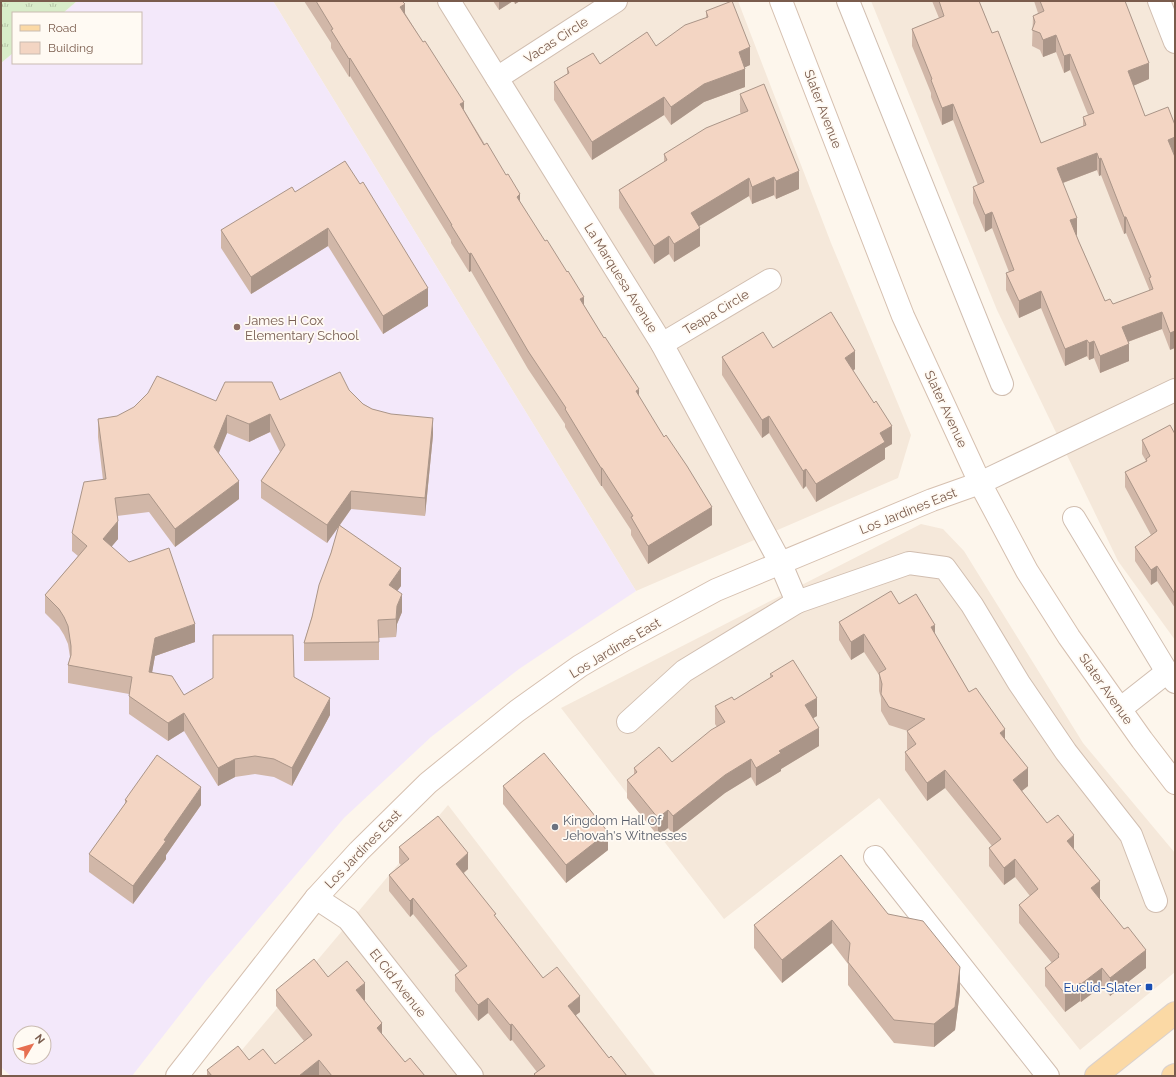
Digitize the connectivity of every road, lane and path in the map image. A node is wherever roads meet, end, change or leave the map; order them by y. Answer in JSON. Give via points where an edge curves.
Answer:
{"nodes":[{"id":1,"x":449,"y":1,"type":"edge"},
{"id":2,"x":616,"y":1,"type":"edge"},
{"id":3,"x":781,"y":1,"type":"edge"},
{"id":4,"x":848,"y":1,"type":"edge"},
{"id":5,"x":1159,"y":1,"type":"edge"},
{"id":6,"x":1175,"y":42,"type":"edge"},
{"id":7,"x":497,"y":78,"type":"junction"},
{"id":8,"x":770,"y":280,"type":"dead end"},
{"id":9,"x":662,"y":344,"type":"junction"},
{"id":10,"x":1002,"y":384,"type":"dead end"},
{"id":11,"x":1175,"y":390,"type":"edge"},
{"id":12,"x":980,"y":483,"type":"junction"},
{"id":13,"x":1074,"y":518,"type":"dead end"},
{"id":14,"x":780,"y":562,"type":"junction"},
{"id":15,"x":797,"y":602,"type":"junction"},
{"id":16,"x":1171,"y":677,"type":"edge"},
{"id":17,"x":1120,"y":709,"type":"junction"},
{"id":18,"x":628,"y":722,"type":"dead end"},
{"id":19,"x":1175,"y":783,"type":"edge"},
{"id":20,"x":875,"y":857,"type":"dead end"},
{"id":21,"x":316,"y":898,"type":"junction"},
{"id":22,"x":1156,"y":901,"type":"dead end"},
{"id":23,"x":1175,"y":1013,"type":"edge"},
{"id":24,"x":177,"y":1076,"type":"edge"},
{"id":25,"x":472,"y":1076,"type":"edge"},
{"id":26,"x":1048,"y":1076,"type":"edge"},
{"id":27,"x":1096,"y":1076,"type":"edge"}],
"edges":[{"from":1,"to":7,"type":"street","name":"La Marquesa Avenue"},
{"from":2,"to":7,"type":"street","name":"Vacas Circle"},
{"from":3,"to":12,"type":"street","name":"Slater Avenue","via":[[903,316]]},
{"from":4,"to":10,"type":"street"},
{"from":5,"to":6,"type":"street"},
{"from":7,"to":9,"type":"street","name":"La Marquesa Avenue"},
{"from":8,"to":9,"type":"street","name":"Teapa Circle"},
{"from":9,"to":14,"type":"street","name":"La Marquesa Avenue"},
{"from":11,"to":12,"type":"street","name":"Los Jardines East"},
{"from":12,"to":14,"type":"street","name":"Los Jardines East"},
{"from":12,"to":17,"type":"street","name":"Slater Avenue","via":[[1027,571],[1069,638]]},
{"from":13,"to":16,"type":"street"},
{"from":14,"to":15,"type":"street","name":"La Marquesa Avenue"},
{"from":14,"to":21,"type":"street","name":"Los Jardines East","via":[[716,590],[624,640],[580,666],[517,711],[428,783]]},
{"from":15,"to":18,"type":"street","via":[[684,671]]},
{"from":15,"to":22,"type":"street","via":[[909,563],[945,568],[972,605],[1018,682],[1066,752],[1131,835]]},
{"from":16,"to":17,"type":"street"},
{"from":17,"to":19,"type":"street","name":"Slater Avenue"},
{"from":20,"to":26,"type":"street"},
{"from":21,"to":24,"type":"street","name":"Los Jardines East"},
{"from":21,"to":25,"type":"street","name":"El Cid Avenue","via":[[348,919]]},
{"from":23,"to":27,"type":"main road"}]}
